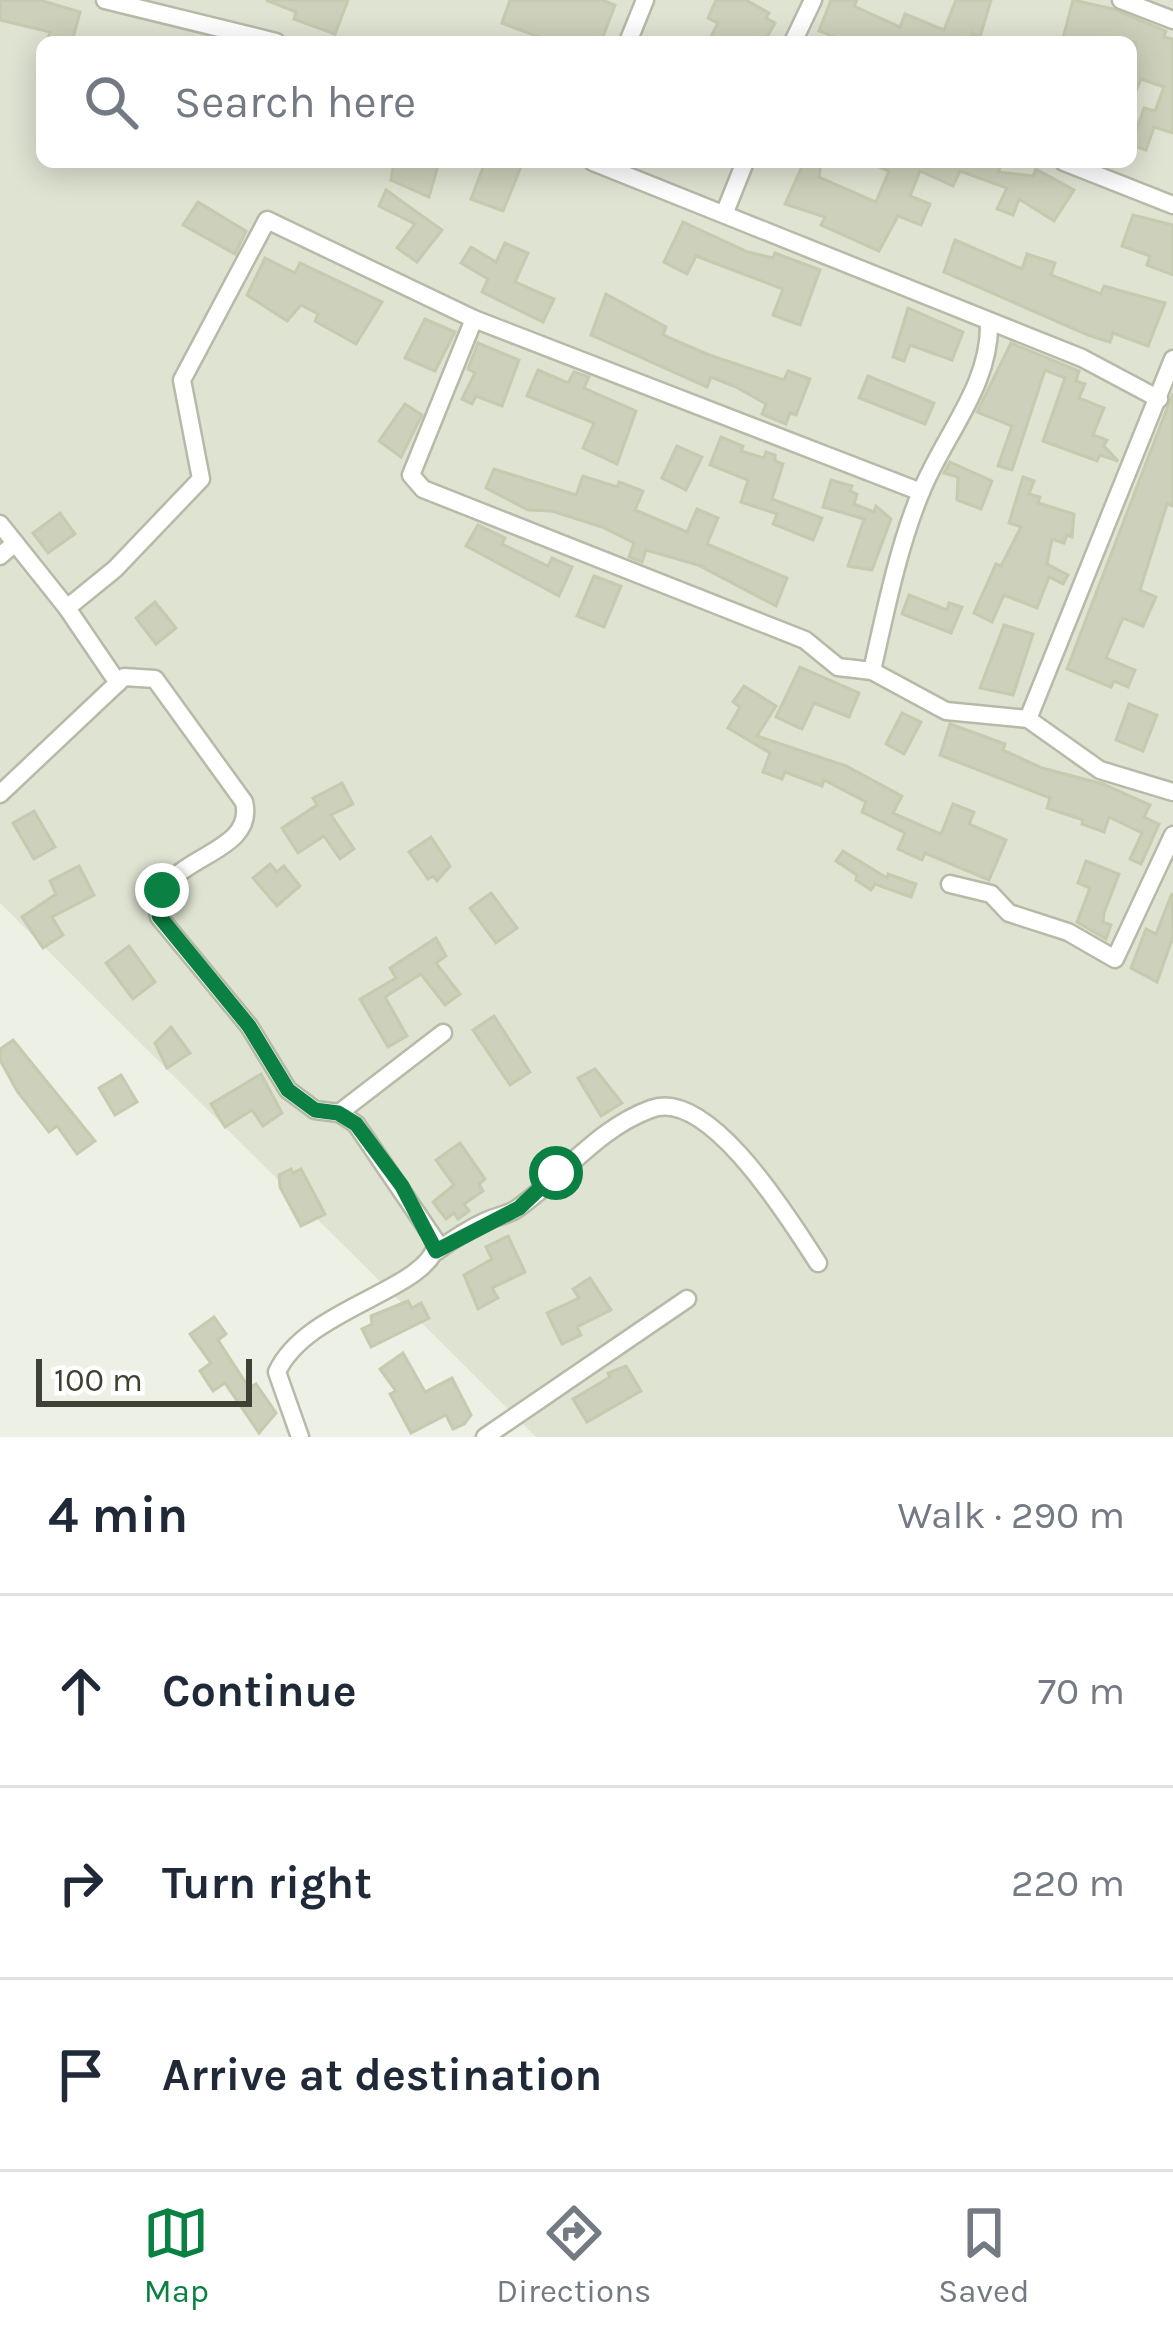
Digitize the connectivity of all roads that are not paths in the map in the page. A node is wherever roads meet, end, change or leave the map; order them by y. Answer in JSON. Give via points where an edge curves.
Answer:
{"nodes":[{"id":1,"x":105,"y":0,"type":"edge"},
{"id":2,"x":645,"y":0,"type":"edge"},
{"id":3,"x":813,"y":0,"type":"edge"},
{"id":4,"x":1121,"y":0,"type":"edge"},
{"id":5,"x":178,"y":8,"type":"edge"},
{"id":6,"x":1173,"y":20,"type":"edge"},
{"id":7,"x":259,"y":36,"type":"edge"},
{"id":8,"x":630,"y":36,"type":"edge"},
{"id":9,"x":797,"y":36,"type":"edge"},
{"id":10,"x":609,"y":168,"type":"edge"},
{"id":11,"x":743,"y":168,"type":"edge"},
{"id":12,"x":1079,"y":168,"type":"edge"},
{"id":13,"x":1173,"y":205,"type":"edge"},
{"id":14,"x":725,"y":212,"type":"junction"},
{"id":15,"x":474,"y":319,"type":"junction"},
{"id":16,"x":989,"y":322,"type":"junction"},
{"id":17,"x":1173,"y":359,"type":"edge"},
{"id":18,"x":1159,"y":399,"type":"junction"},
{"id":19,"x":921,"y":492,"type":"junction"},
{"id":20,"x":0,"y":524,"type":"edge"},
{"id":21,"x":15,"y":543,"type":"junction"},
{"id":22,"x":0,"y":556,"type":"edge"},
{"id":23,"x":67,"y":608,"type":"junction"},
{"id":24,"x":872,"y":671,"type":"junction"},
{"id":25,"x":118,"y":683,"type":"junction"},
{"id":26,"x":1028,"y":719,"type":"junction"},
{"id":27,"x":1173,"y":792,"type":"edge"},
{"id":28,"x":0,"y":794,"type":"edge"},
{"id":29,"x":1173,"y":835,"type":"edge"},
{"id":30,"x":950,"y":884,"type":"dead end"},
{"id":31,"x":442,"y":1033,"type":"dead end"},
{"id":32,"x":338,"y":1113,"type":"junction"},
{"id":33,"x":436,"y":1251,"type":"junction"},
{"id":34,"x":818,"y":1263,"type":"dead end"},
{"id":35,"x":687,"y":1299,"type":"dead end"},
{"id":36,"x":300,"y":1437,"type":"edge"},
{"id":37,"x":484,"y":1437,"type":"edge"}],
"edges":[{"from":1,"to":5,"type":"street"},
{"from":2,"to":8,"type":"street"},
{"from":3,"to":9,"type":"street"},
{"from":4,"to":6,"type":"street"},
{"from":5,"to":7,"type":"street"},
{"from":10,"to":14,"type":"street"},
{"from":11,"to":14,"type":"street"},
{"from":12,"to":13,"type":"street"},
{"from":14,"to":16,"type":"street"},
{"from":15,"to":19,"type":"street"},
{"from":15,"to":23,"type":"street","via":[[267,220],[182,380],[201,479]]},
{"from":15,"to":24,"type":"street","via":[[411,475],[416,484],[805,640],[838,667]]},
{"from":16,"to":18,"type":"street"},
{"from":16,"to":19,"type":"street","via":[[982,370]]},
{"from":17,"to":18,"type":"street"},
{"from":18,"to":26,"type":"street"},
{"from":19,"to":24,"type":"street"},
{"from":20,"to":21,"type":"street"},
{"from":21,"to":22,"type":"street"},
{"from":21,"to":23,"type":"street"},
{"from":23,"to":25,"type":"street"},
{"from":24,"to":26,"type":"street","via":[[946,710]]},
{"from":25,"to":28,"type":"street"},
{"from":25,"to":32,"type":"street","via":[[144,674],[155,679],[246,812],[232,839],[162,890],[159,916],[249,1026],[288,1090],[315,1110]]},
{"from":26,"to":27,"type":"street","via":[[1100,770]]},
{"from":29,"to":30,"type":"street","via":[[1115,958],[1009,913],[991,894]]},
{"from":31,"to":32,"type":"street"},
{"from":32,"to":33,"type":"street","via":[[356,1124],[402,1186]]},
{"from":33,"to":34,"type":"street","via":[[519,1208],[573,1160],[656,1106],[686,1108],[716,1129]]},
{"from":33,"to":36,"type":"street","via":[[394,1286],[305,1333],[284,1357],[277,1372]]},
{"from":35,"to":37,"type":"street"}]}
